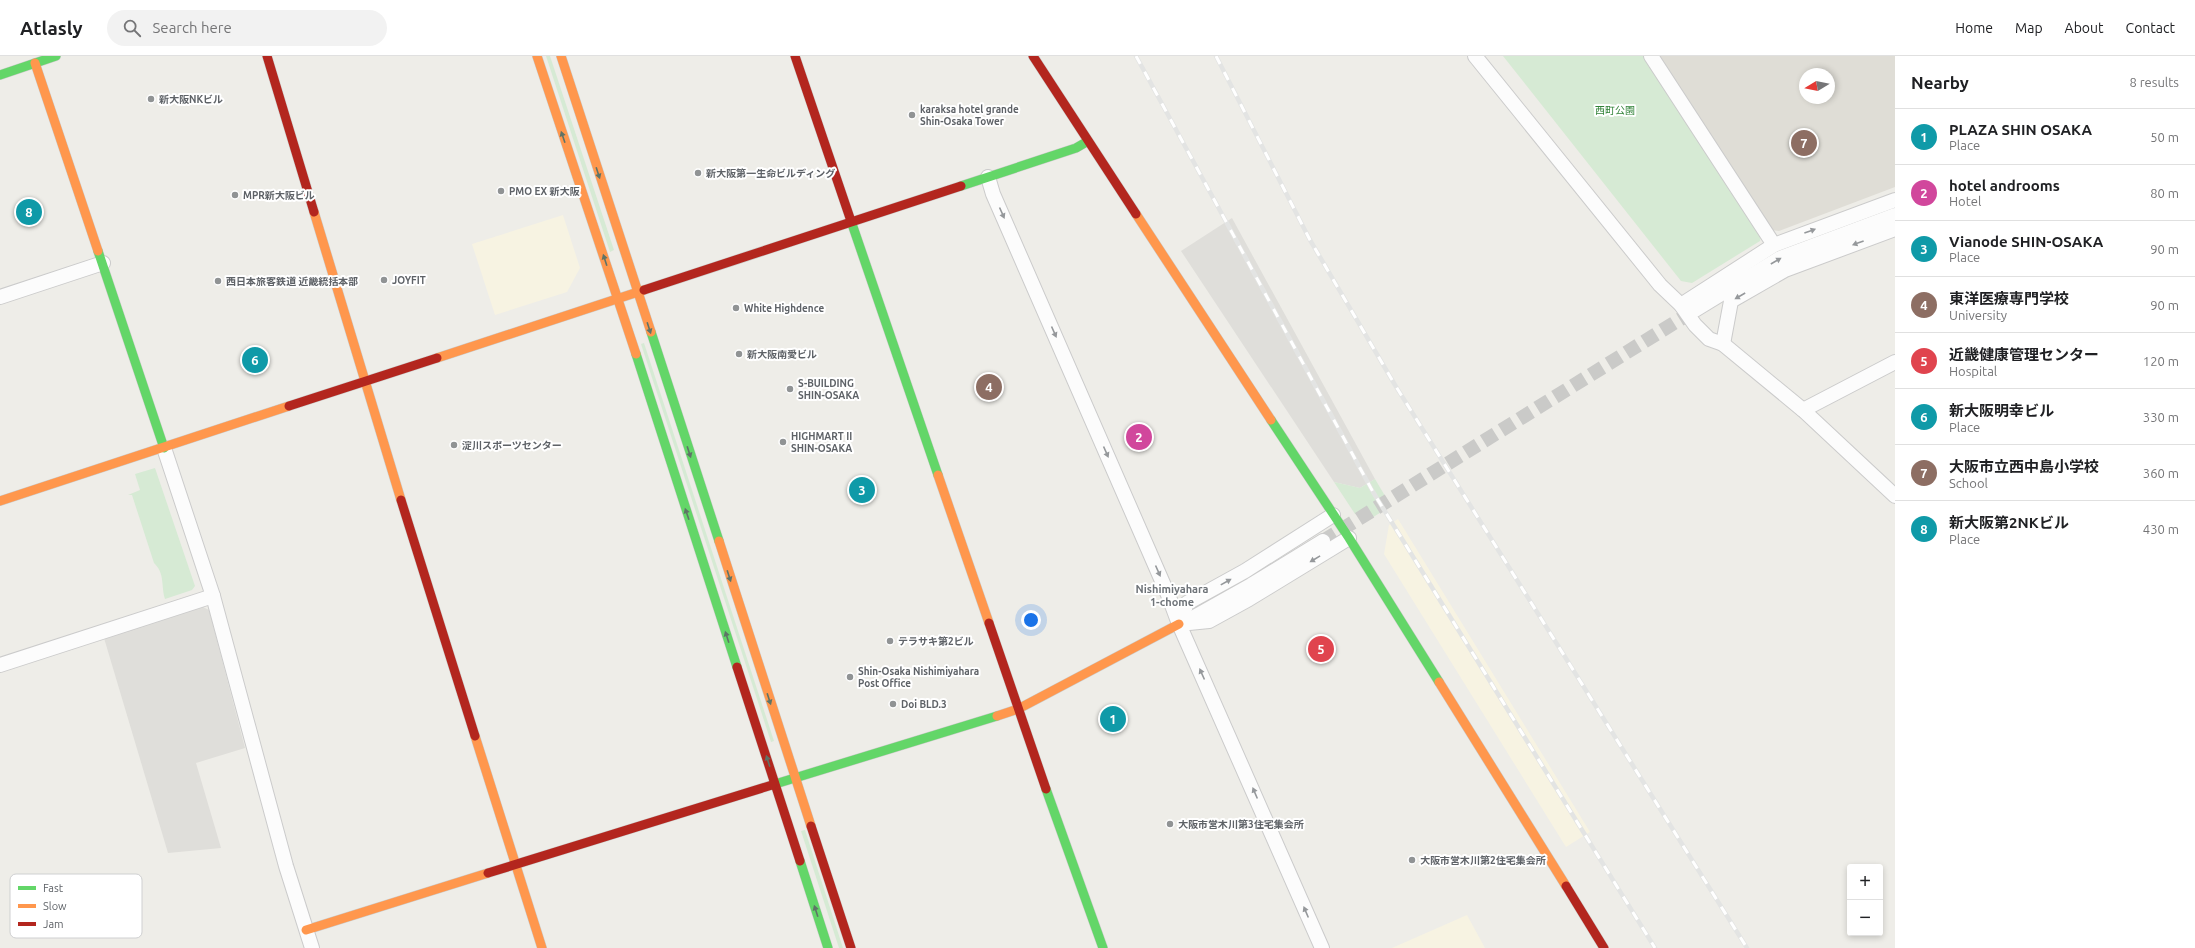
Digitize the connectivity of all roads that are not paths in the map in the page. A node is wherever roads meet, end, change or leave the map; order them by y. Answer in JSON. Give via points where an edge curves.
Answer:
{"nodes":[{"id":1,"x":56,"y":56,"type":"edge"},
{"id":2,"x":267,"y":56,"type":"edge"},
{"id":3,"x":537,"y":56,"type":"edge"},
{"id":4,"x":561,"y":56,"type":"edge"},
{"id":5,"x":795,"y":56,"type":"edge"},
{"id":6,"x":1033,"y":56,"type":"edge"},
{"id":7,"x":1475,"y":56,"type":"edge"},
{"id":8,"x":1651,"y":56,"type":"edge"},
{"id":9,"x":35,"y":63,"type":"junction"},
{"id":10,"x":0,"y":75,"type":"edge"},
{"id":11,"x":1088,"y":141,"type":"junction"},
{"id":12,"x":988,"y":177,"type":"junction"},
{"id":13,"x":1895,"y":200,"type":"edge"},
{"id":14,"x":1895,"y":215,"type":"edge"},
{"id":15,"x":851,"y":221,"type":"junction"},
{"id":16,"x":1895,"y":229,"type":"edge"},
{"id":17,"x":1774,"y":245,"type":"junction"},
{"id":18,"x":103,"y":263,"type":"junction"},
{"id":19,"x":637,"y":291,"type":"junction"},
{"id":20,"x":0,"y":297,"type":"edge"},
{"id":21,"x":617,"y":298,"type":"junction"},
{"id":22,"x":1682,"y":305,"type":"junction"},
{"id":23,"x":1695,"y":310,"type":"tunnel mouth"},
{"id":24,"x":1723,"y":344,"type":"junction"},
{"id":25,"x":1895,"y":362,"type":"edge"},
{"id":26,"x":364,"y":381,"type":"junction"},
{"id":27,"x":1803,"y":410,"type":"junction"},
{"id":28,"x":164,"y":448,"type":"junction"},
{"id":29,"x":1895,"y":496,"type":"edge"},
{"id":30,"x":0,"y":501,"type":"edge"},
{"id":31,"x":1333,"y":515,"type":"junction"},
{"id":32,"x":1349,"y":538,"type":"junction"},
{"id":33,"x":1323,"y":541,"type":"tunnel mouth"},
{"id":34,"x":213,"y":596,"type":"junction"},
{"id":35,"x":1179,"y":624,"type":"junction"},
{"id":36,"x":0,"y":665,"type":"edge"},
{"id":37,"x":1018,"y":709,"type":"junction"},
{"id":38,"x":796,"y":779,"type":"junction"},
{"id":39,"x":776,"y":786,"type":"junction"},
{"id":40,"x":517,"y":866,"type":"junction"},
{"id":41,"x":306,"y":930,"type":"junction"},
{"id":42,"x":312,"y":948,"type":"edge"},
{"id":43,"x":542,"y":948,"type":"edge"},
{"id":44,"x":828,"y":948,"type":"edge"},
{"id":45,"x":851,"y":948,"type":"edge"},
{"id":46,"x":1104,"y":948,"type":"edge"},
{"id":47,"x":1322,"y":948,"type":"edge"},
{"id":48,"x":1604,"y":948,"type":"edge"}],
"edges":[{"from":1,"to":9,"type":"street"},
{"from":2,"to":26,"type":"street"},
{"from":21,"to":3,"type":"street","one_way":true},
{"from":4,"to":19,"type":"street","one_way":true},
{"from":5,"to":15,"type":"street"},
{"from":6,"to":11,"type":"street"},
{"from":7,"to":22,"type":"street","via":[[1660,285]]},
{"from":8,"to":17,"type":"street"},
{"from":9,"to":10,"type":"street"},
{"from":9,"to":18,"type":"street"},
{"from":11,"to":12,"type":"street","via":[[1076,148]]},
{"from":11,"to":31,"type":"street"},
{"from":12,"to":15,"type":"street"},
{"from":12,"to":35,"type":"street","one_way":true,"via":[[993,194]]},
{"from":17,"to":13,"type":"street","one_way":true},
{"from":23,"to":14,"type":"street","one_way":true,"via":[[1780,258]]},
{"from":15,"to":19,"type":"street"},
{"from":15,"to":37,"type":"street"},
{"from":16,"to":24,"type":"street","one_way":true,"via":[[1785,270],[1731,301]]},
{"from":17,"to":22,"type":"street"},
{"from":18,"to":20,"type":"street"},
{"from":18,"to":28,"type":"street"},
{"from":19,"to":21,"type":"street"},
{"from":19,"to":38,"type":"street","one_way":true},
{"from":21,"to":26,"type":"street"},
{"from":39,"to":21,"type":"street","one_way":true},
{"from":22,"to":24,"type":"street","via":[[1709,340]]},
{"from":24,"to":27,"type":"street"},
{"from":25,"to":27,"type":"street"},
{"from":26,"to":28,"type":"street"},
{"from":26,"to":40,"type":"street"},
{"from":27,"to":29,"type":"street"},
{"from":28,"to":30,"type":"street"},
{"from":28,"to":34,"type":"street"},
{"from":31,"to":32,"type":"street"},
{"from":35,"to":31,"type":"street","one_way":true,"via":[[1187,603],[1245,571]]},
{"from":32,"to":35,"type":"street","one_way":true,"via":[[1209,621]]},
{"from":32,"to":48,"type":"street"},
{"from":33,"to":35,"type":"street","via":[[1251,585]]},
{"from":34,"to":36,"type":"street"},
{"from":34,"to":41,"type":"street","via":[[286,866]]},
{"from":35,"to":37,"type":"street"},
{"from":47,"to":35,"type":"street","one_way":true},
{"from":37,"to":38,"type":"street"},
{"from":37,"to":46,"type":"street"},
{"from":38,"to":39,"type":"street"},
{"from":38,"to":45,"type":"street"},
{"from":39,"to":40,"type":"street"},
{"from":44,"to":39,"type":"street","one_way":true},
{"from":40,"to":41,"type":"street"},
{"from":40,"to":43,"type":"street"},
{"from":41,"to":42,"type":"street"}]}
